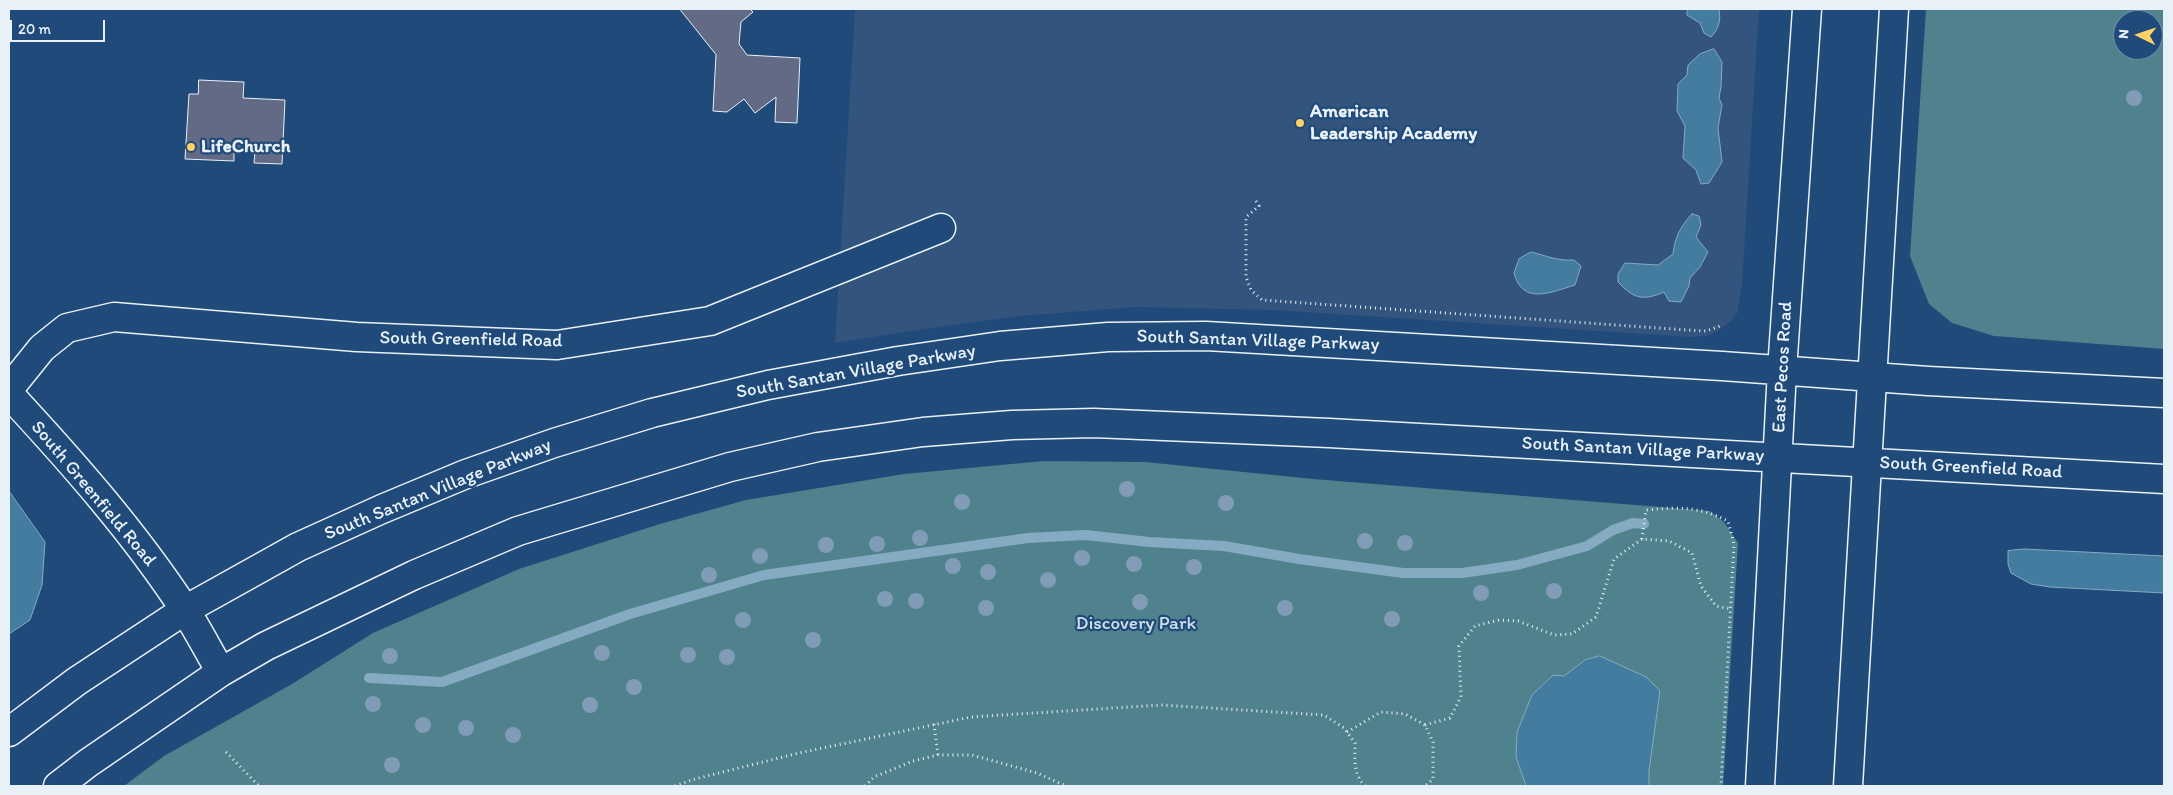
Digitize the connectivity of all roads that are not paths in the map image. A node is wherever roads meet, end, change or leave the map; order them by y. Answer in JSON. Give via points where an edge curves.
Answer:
{"nodes":[{"id":1,"x":1807,"y":9,"type":"edge"},
{"id":2,"x":1894,"y":9,"type":"edge"},
{"id":3,"x":941,"y":228,"type":"dead end"},
{"id":4,"x":1782,"y":370,"type":"junction"},
{"id":5,"x":1872,"y":376,"type":"junction"},
{"id":6,"x":9,"y":389,"type":"edge"},
{"id":7,"x":2164,"y":393,"type":"edge"},
{"id":8,"x":9,"y":394,"type":"edge"},
{"id":9,"x":1778,"y":457,"type":"junction"},
{"id":10,"x":1867,"y":462,"type":"junction"},
{"id":11,"x":2164,"y":479,"type":"edge"},
{"id":12,"x":185,"y":610,"type":"junction"},
{"id":13,"x":222,"y":672,"type":"junction"},
{"id":14,"x":9,"y":732,"type":"edge"},
{"id":15,"x":58,"y":786,"type":"edge"},
{"id":16,"x":1760,"y":786,"type":"edge"},
{"id":17,"x":1848,"y":786,"type":"edge"}],
"edges":[{"from":1,"to":4,"type":"main road","name":"East Pecos Road"},
{"from":2,"to":5,"type":"main road"},
{"from":3,"to":6,"type":"main road","name":"South Greenfield Road","via":[[710,322],[557,345],[357,337],[114,317],[67,328],[42,348]]},
{"from":4,"to":5,"type":"main road"},
{"from":4,"to":9,"type":"main road","name":"East Pecos Road"},
{"from":4,"to":12,"type":"main road","name":"South Santan Village Parkway","via":[[1206,336],[1108,337],[1000,346],[898,361],[652,413],[554,443],[466,474],[298,547]]},
{"from":5,"to":7,"type":"main road"},
{"from":5,"to":10,"type":"main road"},
{"from":8,"to":12,"type":"main road","name":"South Greenfield Road","via":[[93,489]]},
{"from":9,"to":10,"type":"main road","name":"South Greenfield Road"},
{"from":9,"to":13,"type":"main road","name":"South Santan Village Parkway","via":[[1094,423],[923,432],[818,447],[730,467],[518,531],[342,608]]},
{"from":9,"to":16,"type":"main road","name":"East Pecos Road"},
{"from":10,"to":11,"type":"main road","name":"South Greenfield Road"},
{"from":10,"to":17,"type":"main road"},
{"from":12,"to":13,"type":"main road","name":"South Greenfield Road"},
{"from":12,"to":14,"type":"main road","name":"South Santan Village Parkway","via":[[78,681]]},
{"from":13,"to":15,"type":"main road","name":"South Santan Village Parkway"}]}
